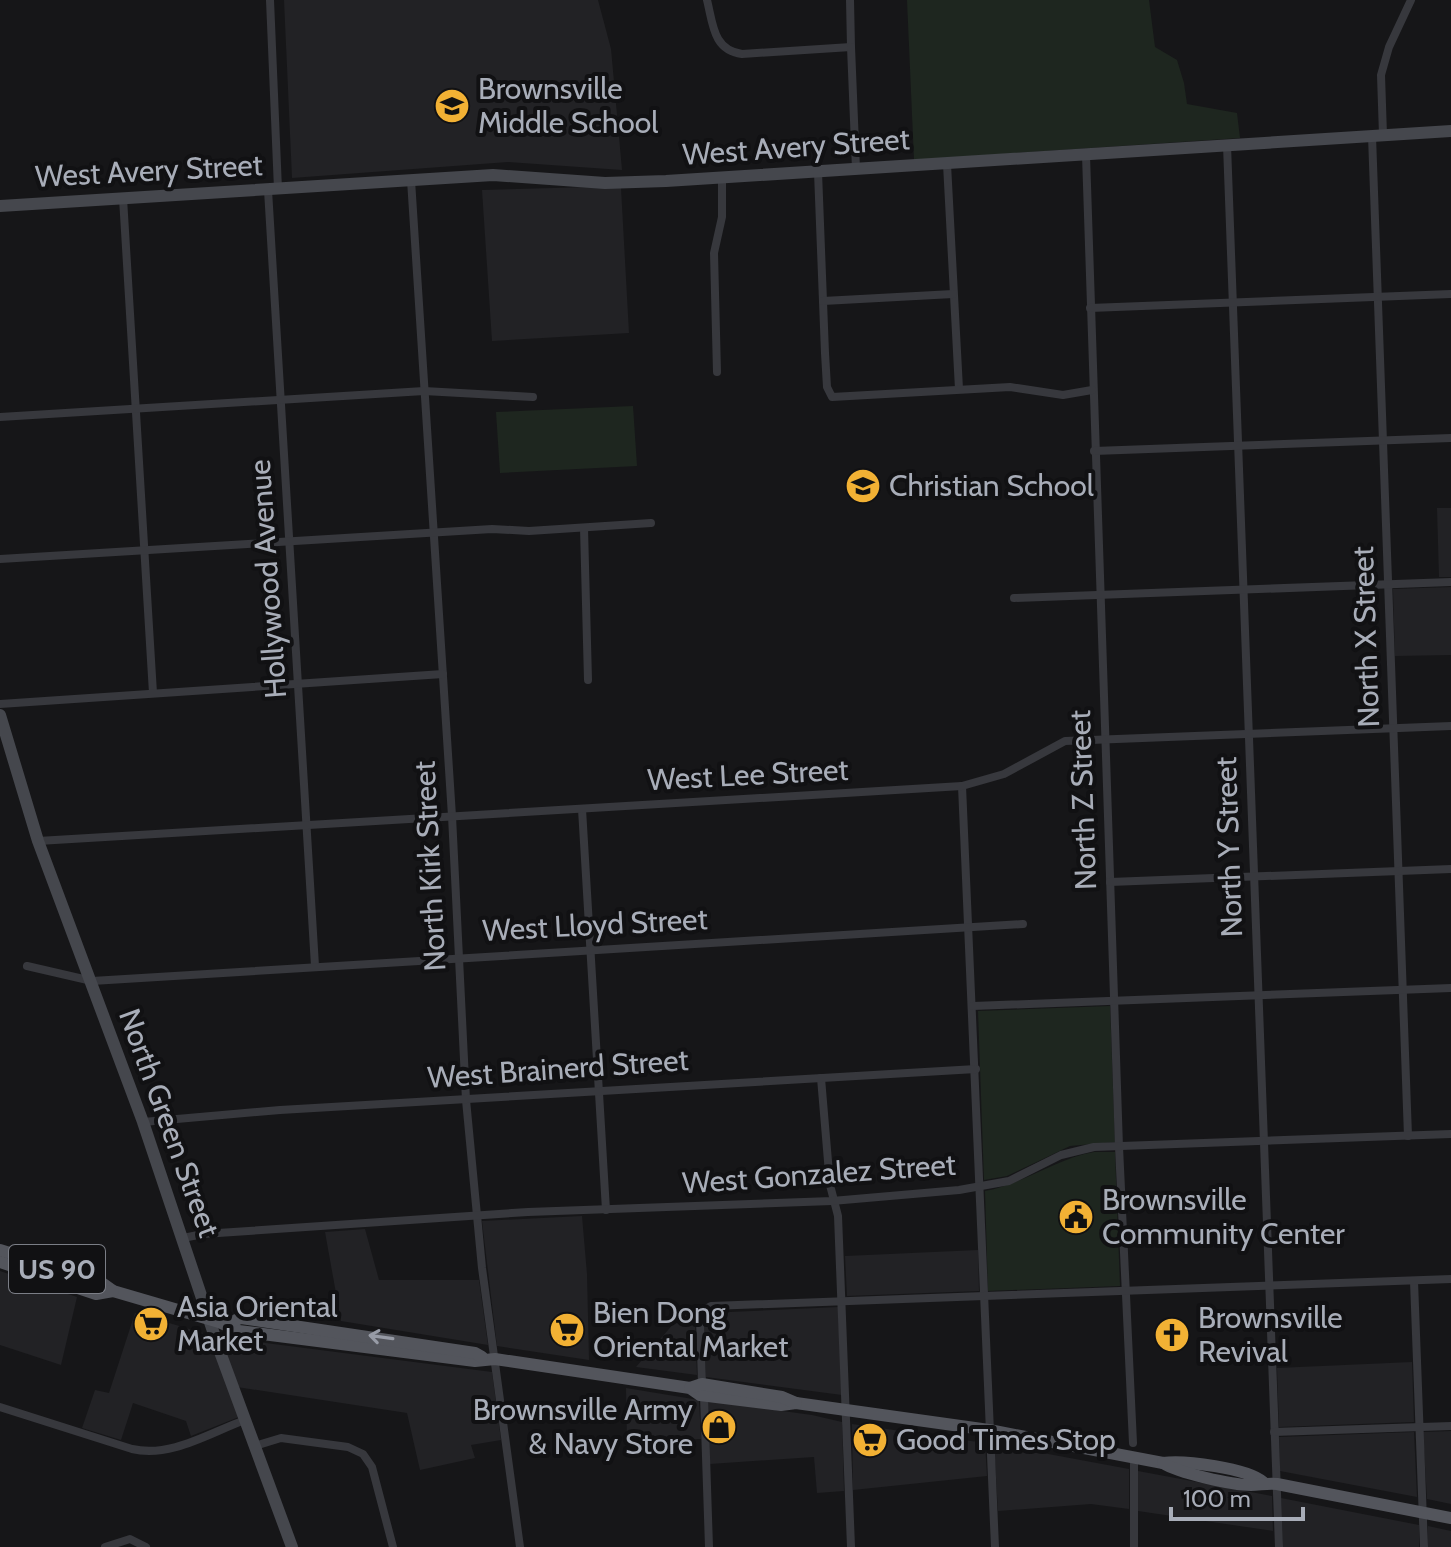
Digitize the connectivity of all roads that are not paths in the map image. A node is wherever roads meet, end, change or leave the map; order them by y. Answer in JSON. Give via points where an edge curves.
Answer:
{"nodes":[{"id":1,"x":270,"y":0,"type":"edge"},
{"id":2,"x":707,"y":0,"type":"edge"},
{"id":3,"x":850,"y":0,"type":"edge"},
{"id":4,"x":1411,"y":0,"type":"edge"},
{"id":5,"x":851,"y":47,"type":"junction"},
{"id":6,"x":1451,"y":131,"type":"edge"},
{"id":7,"x":1378,"y":136,"type":"junction"},
{"id":8,"x":1227,"y":145,"type":"junction"},
{"id":9,"x":1086,"y":155,"type":"junction"},
{"id":10,"x":947,"y":164,"type":"junction"},
{"id":11,"x":856,"y":169,"type":"junction"},
{"id":12,"x":818,"y":172,"type":"junction"},
{"id":13,"x":722,"y":177,"type":"junction"},
{"id":14,"x":411,"y":180,"type":"junction"},
{"id":15,"x":273,"y":189,"type":"junction"},
{"id":16,"x":123,"y":198,"type":"junction"},
{"id":17,"x":0,"y":206,"type":"edge"},
{"id":18,"x":953,"y":294,"type":"junction"},
{"id":19,"x":1451,"y":294,"type":"edge"},
{"id":20,"x":1377,"y":297,"type":"junction"},
{"id":21,"x":823,"y":301,"type":"junction"},
{"id":22,"x":1233,"y":302,"type":"junction"},
{"id":23,"x":1090,"y":308,"type":"junction"},
{"id":24,"x":717,"y":372,"type":"dead end"},
{"id":25,"x":959,"y":389,"type":"junction"},
{"id":26,"x":1092,"y":390,"type":"junction"},
{"id":27,"x":424,"y":391,"type":"junction"},
{"id":28,"x":533,"y":397,"type":"dead end"},
{"id":29,"x":281,"y":400,"type":"junction"},
{"id":30,"x":137,"y":409,"type":"junction"},
{"id":31,"x":0,"y":417,"type":"edge"},
{"id":32,"x":1451,"y":438,"type":"edge"},
{"id":33,"x":1383,"y":441,"type":"junction"},
{"id":34,"x":1239,"y":446,"type":"junction"},
{"id":35,"x":1094,"y":451,"type":"junction"},
{"id":36,"x":651,"y":523,"type":"dead end"},
{"id":37,"x":584,"y":528,"type":"junction"},
{"id":38,"x":433,"y":533,"type":"junction"},
{"id":39,"x":290,"y":542,"type":"junction"},
{"id":40,"x":145,"y":550,"type":"junction"},
{"id":41,"x":0,"y":559,"type":"edge"},
{"id":42,"x":1451,"y":582,"type":"edge"},
{"id":43,"x":1388,"y":584,"type":"junction"},
{"id":44,"x":1243,"y":590,"type":"junction"},
{"id":45,"x":1099,"y":596,"type":"junction"},
{"id":46,"x":1014,"y":598,"type":"dead end"},
{"id":47,"x":443,"y":674,"type":"junction"},
{"id":48,"x":588,"y":680,"type":"dead end"},
{"id":49,"x":298,"y":684,"type":"junction"},
{"id":50,"x":153,"y":693,"type":"junction"},
{"id":51,"x":0,"y":704,"type":"edge"},
{"id":52,"x":0,"y":715,"type":"edge"},
{"id":53,"x":1451,"y":726,"type":"edge"},
{"id":54,"x":1393,"y":728,"type":"junction"},
{"id":55,"x":1248,"y":734,"type":"junction"},
{"id":56,"x":1105,"y":738,"type":"junction"},
{"id":57,"x":3,"y":739,"type":"edge"},
{"id":58,"x":962,"y":786,"type":"junction"},
{"id":59,"x":582,"y":809,"type":"junction"},
{"id":60,"x":452,"y":816,"type":"junction"},
{"id":61,"x":306,"y":824,"type":"junction"},
{"id":62,"x":38,"y":841,"type":"junction"},
{"id":63,"x":1451,"y":869,"type":"edge"},
{"id":64,"x":1398,"y":871,"type":"junction"},
{"id":65,"x":1254,"y":876,"type":"junction"},
{"id":66,"x":1110,"y":882,"type":"junction"},
{"id":67,"x":1023,"y":924,"type":"dead end"},
{"id":68,"x":970,"y":927,"type":"junction"},
{"id":69,"x":589,"y":949,"type":"junction"},
{"id":70,"x":458,"y":957,"type":"junction"},
{"id":71,"x":27,"y":966,"type":"dead end"},
{"id":72,"x":315,"y":966,"type":"junction"},
{"id":73,"x":92,"y":981,"type":"junction"},
{"id":74,"x":1451,"y":988,"type":"edge"},
{"id":75,"x":1403,"y":990,"type":"junction"},
{"id":76,"x":1258,"y":995,"type":"junction"},
{"id":77,"x":1114,"y":1001,"type":"junction"},
{"id":78,"x":973,"y":1006,"type":"junction"},
{"id":79,"x":976,"y":1069,"type":"junction"},
{"id":80,"x":821,"y":1078,"type":"junction"},
{"id":81,"x":597,"y":1090,"type":"junction"},
{"id":82,"x":466,"y":1100,"type":"junction"},
{"id":83,"x":143,"y":1122,"type":"junction"},
{"id":84,"x":1451,"y":1134,"type":"edge"},
{"id":85,"x":1408,"y":1136,"type":"junction"},
{"id":86,"x":1264,"y":1141,"type":"junction"},
{"id":87,"x":1119,"y":1147,"type":"junction"},
{"id":88,"x":980,"y":1186,"type":"junction"},
{"id":89,"x":832,"y":1201,"type":"junction"},
{"id":90,"x":606,"y":1210,"type":"junction"},
{"id":91,"x":477,"y":1216,"type":"junction"},
{"id":92,"x":183,"y":1238,"type":"junction"},
{"id":93,"x":0,"y":1250,"type":"edge"},
{"id":94,"x":0,"y":1262,"type":"edge"},
{"id":95,"x":1451,"y":1279,"type":"edge"},
{"id":96,"x":1414,"y":1281,"type":"junction"},
{"id":97,"x":1269,"y":1286,"type":"junction"},
{"id":98,"x":113,"y":1291,"type":"junction"},
{"id":99,"x":1125,"y":1291,"type":"junction"},
{"id":100,"x":984,"y":1296,"type":"junction"},
{"id":101,"x":843,"y":1302,"type":"junction"},
{"id":102,"x":210,"y":1319,"type":"junction"},
{"id":103,"x":490,"y":1359,"type":"junction"},
{"id":104,"x":698,"y":1389,"type":"junction"},
{"id":105,"x":0,"y":1407,"type":"edge"},
{"id":106,"x":847,"y":1410,"type":"junction"},
{"id":107,"x":245,"y":1420,"type":"junction"},
{"id":108,"x":1451,"y":1426,"type":"edge"},
{"id":109,"x":1419,"y":1427,"type":"junction"},
{"id":110,"x":989,"y":1430,"type":"junction"},
{"id":111,"x":1274,"y":1432,"type":"junction"},
{"id":112,"x":1133,"y":1443,"type":"dead end"},
{"id":113,"x":255,"y":1446,"type":"junction"},
{"id":114,"x":1134,"y":1456,"type":"junction"},
{"id":115,"x":1277,"y":1484,"type":"junction"},
{"id":116,"x":1423,"y":1513,"type":"junction"},
{"id":117,"x":1451,"y":1518,"type":"edge"},
{"id":118,"x":105,"y":1547,"type":"edge"},
{"id":119,"x":146,"y":1547,"type":"edge"},
{"id":120,"x":292,"y":1547,"type":"edge"},
{"id":121,"x":393,"y":1547,"type":"edge"},
{"id":122,"x":520,"y":1547,"type":"edge"},
{"id":123,"x":709,"y":1547,"type":"edge"},
{"id":124,"x":851,"y":1547,"type":"edge"},
{"id":125,"x":995,"y":1547,"type":"edge"},
{"id":126,"x":1134,"y":1547,"type":"edge"},
{"id":127,"x":1279,"y":1547,"type":"edge"},
{"id":128,"x":1424,"y":1547,"type":"edge"}],
"edges":[{"from":1,"to":15,"type":"street","name":"Hollywood Avenue"},
{"from":2,"to":5,"type":"street","via":[[716,37],[730,52]]},
{"from":3,"to":5,"type":"street"},
{"from":4,"to":7,"type":"street","name":"North X Street","via":[[1381,75]]},
{"from":5,"to":11,"type":"street"},
{"from":6,"to":7,"type":"street","name":"West Avery Street"},
{"from":7,"to":8,"type":"street","name":"West Avery Street"},
{"from":7,"to":20,"type":"street","name":"North X Street"},
{"from":8,"to":9,"type":"street","name":"West Avery Street"},
{"from":8,"to":22,"type":"street","name":"North Y Street"},
{"from":9,"to":10,"type":"street","name":"West Avery Street"},
{"from":9,"to":23,"type":"street","name":"North Z Street"},
{"from":10,"to":11,"type":"street","name":"West Avery Street"},
{"from":10,"to":18,"type":"street"},
{"from":11,"to":12,"type":"street","name":"West Avery Street"},
{"from":12,"to":13,"type":"street","name":"West Avery Street"},
{"from":12,"to":21,"type":"street"},
{"from":13,"to":14,"type":"street","name":"West Avery Street","via":[[628,183],[493,175]]},
{"from":13,"to":24,"type":"street","via":[[722,217],[714,253]]},
{"from":14,"to":15,"type":"street","name":"West Avery Street"},
{"from":14,"to":27,"type":"street","name":"North Kirk Street"},
{"from":15,"to":16,"type":"street","name":"West Avery Street"},
{"from":15,"to":29,"type":"street","name":"Hollywood Avenue"},
{"from":16,"to":17,"type":"street","name":"West Avery Street"},
{"from":16,"to":30,"type":"street"},
{"from":18,"to":21,"type":"street"},
{"from":18,"to":25,"type":"street"},
{"from":19,"to":20,"type":"street"},
{"from":20,"to":22,"type":"street"},
{"from":20,"to":33,"type":"street","name":"North X Street"},
{"from":21,"to":25,"type":"street","via":[[830,395]]},
{"from":22,"to":23,"type":"street"},
{"from":22,"to":34,"type":"street","name":"North Y Street"},
{"from":23,"to":26,"type":"street","name":"North Z Street"},
{"from":25,"to":26,"type":"street","via":[[1010,387],[1063,395]]},
{"from":26,"to":35,"type":"street","name":"North Z Street"},
{"from":27,"to":28,"type":"street"},
{"from":27,"to":29,"type":"street"},
{"from":27,"to":38,"type":"street","name":"North Kirk Street"},
{"from":29,"to":30,"type":"street"},
{"from":29,"to":39,"type":"street","name":"Hollywood Avenue"},
{"from":30,"to":31,"type":"street"},
{"from":30,"to":40,"type":"street"},
{"from":32,"to":33,"type":"street"},
{"from":33,"to":34,"type":"street"},
{"from":33,"to":43,"type":"street","name":"North X Street"},
{"from":34,"to":35,"type":"street"},
{"from":34,"to":44,"type":"street","name":"North Y Street"},
{"from":35,"to":45,"type":"street","name":"North Z Street"},
{"from":36,"to":37,"type":"street"},
{"from":37,"to":38,"type":"street"},
{"from":37,"to":48,"type":"street"},
{"from":38,"to":39,"type":"street"},
{"from":38,"to":47,"type":"street","name":"North Kirk Street"},
{"from":39,"to":40,"type":"street"},
{"from":39,"to":49,"type":"street","name":"Hollywood Avenue"},
{"from":40,"to":41,"type":"street"},
{"from":40,"to":50,"type":"street"},
{"from":42,"to":43,"type":"street"},
{"from":43,"to":44,"type":"street"},
{"from":43,"to":54,"type":"street","name":"North X Street"},
{"from":44,"to":45,"type":"street"},
{"from":44,"to":55,"type":"street","name":"North Y Street"},
{"from":45,"to":46,"type":"street"},
{"from":45,"to":56,"type":"street","name":"North Z Street"},
{"from":47,"to":49,"type":"street"},
{"from":47,"to":60,"type":"street","name":"North Kirk Street"},
{"from":49,"to":50,"type":"street"},
{"from":49,"to":61,"type":"street","name":"Hollywood Avenue"},
{"from":50,"to":51,"type":"street"},
{"from":52,"to":57,"type":"street","name":"North Green Street"},
{"from":53,"to":54,"type":"street","name":"West Lee Street"},
{"from":54,"to":55,"type":"street","name":"West Lee Street"},
{"from":54,"to":64,"type":"street","name":"North X Street"},
{"from":55,"to":56,"type":"street","name":"West Lee Street"},
{"from":55,"to":65,"type":"street","name":"North Y Street"},
{"from":56,"to":58,"type":"street","name":"West Lee Street","via":[[1065,741],[1004,774]]},
{"from":56,"to":66,"type":"street","name":"North Z Street"},
{"from":57,"to":62,"type":"street","name":"North Green Street"},
{"from":58,"to":59,"type":"street","name":"West Lee Street"},
{"from":58,"to":68,"type":"street"},
{"from":59,"to":60,"type":"street","name":"West Lee Street"},
{"from":59,"to":69,"type":"street"},
{"from":60,"to":61,"type":"street","name":"West Lee Street"},
{"from":60,"to":70,"type":"street","name":"North Kirk Street"},
{"from":61,"to":62,"type":"street","name":"West Lee Street"},
{"from":61,"to":72,"type":"street","name":"Hollywood Avenue"},
{"from":62,"to":73,"type":"street","name":"North Green Street"},
{"from":63,"to":64,"type":"street"},
{"from":64,"to":65,"type":"street"},
{"from":64,"to":75,"type":"street","name":"North X Street"},
{"from":65,"to":66,"type":"street"},
{"from":65,"to":76,"type":"street","name":"North Y Street"},
{"from":66,"to":77,"type":"street","name":"North Z Street"},
{"from":67,"to":68,"type":"street","name":"West Lloyd Street"},
{"from":68,"to":69,"type":"street","name":"West Lloyd Street"},
{"from":68,"to":78,"type":"street"},
{"from":69,"to":70,"type":"street","name":"West Lloyd Street"},
{"from":69,"to":81,"type":"street"},
{"from":70,"to":72,"type":"street","name":"West Lloyd Street"},
{"from":70,"to":82,"type":"street","name":"North Kirk Street"},
{"from":71,"to":73,"type":"street","name":"West Lloyd Street"},
{"from":72,"to":73,"type":"street","name":"West Lloyd Street"},
{"from":73,"to":83,"type":"street","name":"North Green Street"},
{"from":74,"to":75,"type":"street"},
{"from":75,"to":76,"type":"street"},
{"from":75,"to":85,"type":"street","name":"North X Street"},
{"from":76,"to":77,"type":"street"},
{"from":76,"to":86,"type":"street","name":"North Y Street"},
{"from":77,"to":78,"type":"street"},
{"from":77,"to":87,"type":"street","name":"North Z Street"},
{"from":78,"to":79,"type":"street"},
{"from":79,"to":80,"type":"street","name":"West Brainerd Street"},
{"from":79,"to":88,"type":"street"},
{"from":80,"to":81,"type":"street","name":"West Brainerd Street"},
{"from":80,"to":89,"type":"street"},
{"from":81,"to":82,"type":"street","name":"West Brainerd Street"},
{"from":81,"to":90,"type":"street"},
{"from":82,"to":83,"type":"street","name":"West Brainerd Street"},
{"from":82,"to":91,"type":"street","name":"North Kirk Street"},
{"from":83,"to":92,"type":"street","name":"North Green Street"},
{"from":84,"to":85,"type":"street","name":"West Gonzalez Street"},
{"from":85,"to":86,"type":"street","name":"West Gonzalez Street"},
{"from":86,"to":87,"type":"street","name":"West Gonzalez Street"},
{"from":86,"to":97,"type":"street","name":"North Y Street"},
{"from":87,"to":88,"type":"street","name":"West Gonzalez Street","via":[[1071,1151],[1009,1181]]},
{"from":87,"to":99,"type":"street","name":"North Z Street"},
{"from":88,"to":89,"type":"street","name":"West Gonzalez Street"},
{"from":88,"to":100,"type":"street"},
{"from":89,"to":90,"type":"street","name":"West Gonzalez Street"},
{"from":89,"to":101,"type":"street","via":[[838,1216]]},
{"from":90,"to":91,"type":"street","name":"West Gonzalez Street"},
{"from":91,"to":92,"type":"street","name":"West Gonzalez Street"},
{"from":91,"to":103,"type":"street","name":"North Kirk Street"},
{"from":92,"to":102,"type":"street","name":"North Green Street"},
{"from":93,"to":98,"type":"main road","number":"US 90","via":[[99,1281]]},
{"from":94,"to":98,"type":"main road","number":"US 90","via":[[96,1294]]},
{"from":95,"to":96,"type":"street"},
{"from":96,"to":97,"type":"street"},
{"from":96,"to":109,"type":"street"},
{"from":97,"to":99,"type":"street"},
{"from":97,"to":111,"type":"street","name":"North Y Street"},
{"from":98,"to":102,"type":"main road","number":"US 90"},
{"from":99,"to":100,"type":"street"},
{"from":99,"to":112,"type":"street","name":"North Z Street"},
{"from":100,"to":101,"type":"street"},
{"from":100,"to":110,"type":"street"},
{"from":101,"to":104,"type":"street","via":[[704,1310]]},
{"from":101,"to":106,"type":"street"},
{"from":102,"to":103,"type":"main road","number":"US 90","via":[[226,1324],[241,1318],[391,1339]]},
{"from":102,"to":107,"type":"street","name":"North Green Street"},
{"from":103,"to":104,"type":"main road","number":"US 90"},
{"from":103,"to":122,"type":"street","name":"North Kirk Street"},
{"from":104,"to":106,"type":"main road","number":"US 90"},
{"from":104,"to":123,"type":"street"},
{"from":105,"to":107,"type":"street","via":[[150,1452],[172,1449]]},
{"from":106,"to":110,"type":"main road","number":"US 90"},
{"from":106,"to":124,"type":"street"},
{"from":107,"to":113,"type":"street","name":"North Green Street"},
{"from":108,"to":109,"type":"street"},
{"from":109,"to":111,"type":"street"},
{"from":109,"to":116,"type":"street"},
{"from":110,"to":114,"type":"main road","number":"US 90"},
{"from":110,"to":125,"type":"street"},
{"from":111,"to":115,"type":"street","name":"North Y Street"},
{"from":113,"to":120,"type":"street","name":"North Green Street"},
{"from":113,"to":121,"type":"street","via":[[281,1438],[363,1454],[372,1467]]},
{"from":114,"to":115,"type":"main road","number":"US 90","via":[[1232,1471]]},
{"from":114,"to":126,"type":"street"},
{"from":115,"to":116,"type":"main road","number":"US 90"},
{"from":115,"to":127,"type":"street","name":"North Y Street"},
{"from":116,"to":117,"type":"main road","number":"US 90"},
{"from":116,"to":128,"type":"street"},
{"from":118,"to":119,"type":"street","via":[[130,1539]]}]}
